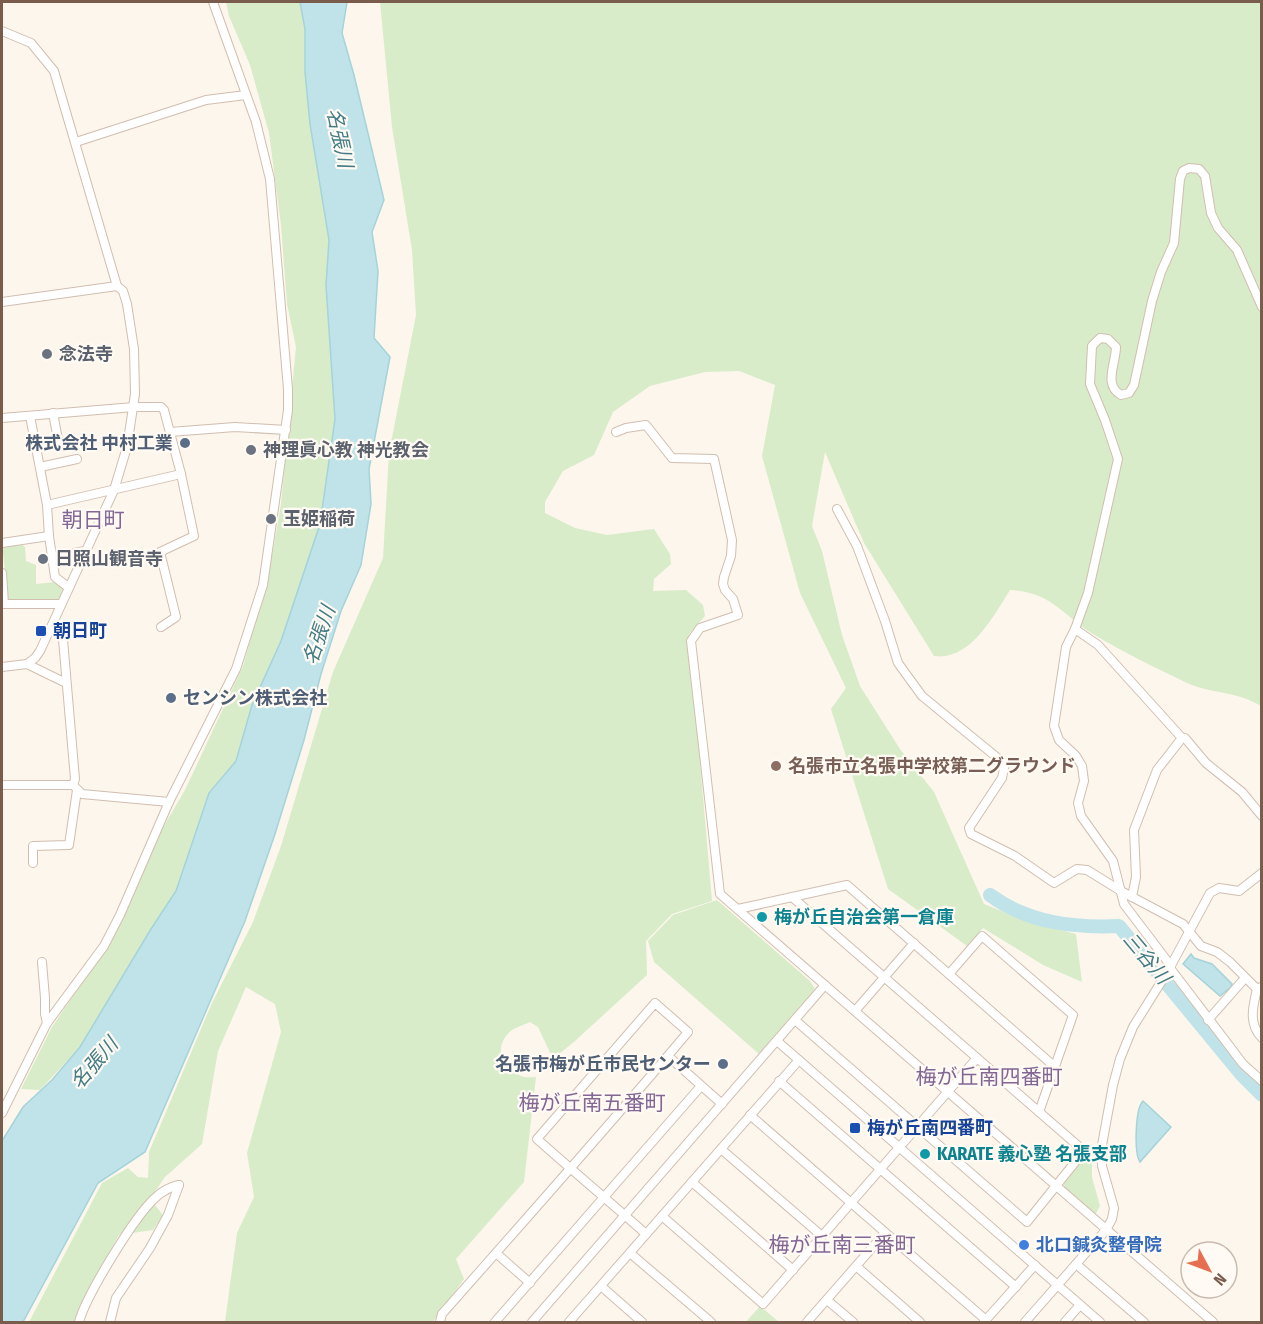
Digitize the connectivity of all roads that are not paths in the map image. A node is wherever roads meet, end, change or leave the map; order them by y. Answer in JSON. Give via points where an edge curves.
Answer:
{"nodes":[{"id":1,"x":213,"y":2,"type":"edge"},
{"id":2,"x":2,"y":32,"type":"edge"},
{"id":3,"x":246,"y":95,"type":"junction"},
{"id":4,"x":76,"y":142,"type":"junction"},
{"id":5,"x":117,"y":286,"type":"junction"},
{"id":6,"x":2,"y":302,"type":"edge"},
{"id":7,"x":1262,"y":307,"type":"edge"},
{"id":8,"x":134,"y":406,"type":"junction"},
{"id":9,"x":53,"y":413,"type":"junction"},
{"id":10,"x":30,"y":416,"type":"junction"},
{"id":11,"x":2,"y":418,"type":"edge"},
{"id":12,"x":286,"y":430,"type":"junction"},
{"id":13,"x":170,"y":432,"type":"junction"},
{"id":14,"x":616,"y":432,"type":"dead end"},
{"id":15,"x":59,"y":445,"type":"dead end"},
{"id":16,"x":76,"y":459,"type":"dead end"},
{"id":17,"x":40,"y":467,"type":"junction"},
{"id":18,"x":181,"y":474,"type":"junction"},
{"id":19,"x":114,"y":490,"type":"junction"},
{"id":20,"x":48,"y":505,"type":"junction"},
{"id":21,"x":837,"y":509,"type":"dead end"},
{"id":22,"x":49,"y":536,"type":"junction"},
{"id":23,"x":2,"y":543,"type":"edge"},
{"id":24,"x":85,"y":551,"type":"junction"},
{"id":25,"x":52,"y":557,"type":"junction"},
{"id":26,"x":2,"y":573,"type":"edge"},
{"id":27,"x":68,"y":587,"type":"junction"},
{"id":28,"x":60,"y":604,"type":"junction"},
{"id":29,"x":161,"y":627,"type":"dead end"},
{"id":30,"x":62,"y":628,"type":"dead end"},
{"id":31,"x":1075,"y":629,"type":"junction"},
{"id":32,"x":27,"y":664,"type":"junction"},
{"id":33,"x":2,"y":668,"type":"edge"},
{"id":34,"x":66,"y":683,"type":"junction"},
{"id":35,"x":1182,"y":738,"type":"junction"},
{"id":36,"x":2,"y":785,"type":"edge"},
{"id":37,"x":75,"y":788,"type":"junction"},
{"id":38,"x":169,"y":802,"type":"junction"},
{"id":39,"x":1262,"y":816,"type":"edge"},
{"id":40,"x":33,"y":863,"type":"dead end"},
{"id":41,"x":1262,"y":873,"type":"edge"},
{"id":42,"x":1121,"y":891,"type":"junction"},
{"id":43,"x":792,"y":897,"type":"junction"},
{"id":44,"x":1132,"y":897,"type":"junction"},
{"id":45,"x":738,"y":909,"type":"junction"},
{"id":46,"x":1189,"y":931,"type":"junction"},
{"id":47,"x":914,"y":943,"type":"junction"},
{"id":48,"x":42,"y":962,"type":"dead end"},
{"id":49,"x":1170,"y":968,"type":"junction"},
{"id":50,"x":949,"y":974,"type":"junction"},
{"id":51,"x":884,"y":978,"type":"junction"},
{"id":52,"x":1245,"y":978,"type":"junction"},
{"id":53,"x":825,"y":985,"type":"junction"},
{"id":54,"x":1259,"y":988,"type":"edge"},
{"id":55,"x":855,"y":1011,"type":"junction"},
{"id":56,"x":795,"y":1020,"type":"junction"},
{"id":57,"x":1208,"y":1020,"type":"junction"},
{"id":58,"x":47,"y":1023,"type":"junction"},
{"id":59,"x":1262,"y":1038,"type":"edge"},
{"id":60,"x":777,"y":1041,"type":"junction"},
{"id":61,"x":668,"y":1056,"type":"junction"},
{"id":62,"x":977,"y":1058,"type":"junction"},
{"id":63,"x":798,"y":1060,"type":"junction"},
{"id":64,"x":1055,"y":1067,"type":"junction"},
{"id":65,"x":779,"y":1081,"type":"junction"},
{"id":66,"x":1262,"y":1081,"type":"edge"},
{"id":67,"x":701,"y":1086,"type":"junction"},
{"id":68,"x":948,"y":1092,"type":"junction"},
{"id":69,"x":722,"y":1104,"type":"junction"},
{"id":70,"x":1039,"y":1112,"type":"junction"},
{"id":71,"x":2,"y":1113,"type":"edge"},
{"id":72,"x":750,"y":1115,"type":"junction"},
{"id":73,"x":918,"y":1126,"type":"junction"},
{"id":74,"x":899,"y":1148,"type":"junction"},
{"id":75,"x":721,"y":1149,"type":"junction"},
{"id":76,"x":570,"y":1168,"type":"junction"},
{"id":77,"x":880,"y":1169,"type":"junction"},
{"id":78,"x":692,"y":1182,"type":"junction"},
{"id":79,"x":1057,"y":1186,"type":"junction"},
{"id":80,"x":604,"y":1197,"type":"junction"},
{"id":81,"x":851,"y":1203,"type":"junction"},
{"id":82,"x":625,"y":1215,"type":"junction"},
{"id":83,"x":662,"y":1216,"type":"junction"},
{"id":84,"x":1106,"y":1230,"type":"junction"},
{"id":85,"x":885,"y":1233,"type":"junction"},
{"id":86,"x":646,"y":1234,"type":"junction"},
{"id":87,"x":822,"y":1236,"type":"junction"},
{"id":88,"x":630,"y":1252,"type":"junction"},
{"id":89,"x":496,"y":1253,"type":"junction"},
{"id":90,"x":1076,"y":1264,"type":"junction"},
{"id":91,"x":1035,"y":1265,"type":"junction"},
{"id":92,"x":856,"y":1266,"type":"junction"},
{"id":93,"x":793,"y":1270,"type":"junction"},
{"id":94,"x":530,"y":1283,"type":"junction"},
{"id":95,"x":1058,"y":1285,"type":"junction"},
{"id":96,"x":601,"y":1286,"type":"junction"},
{"id":97,"x":1016,"y":1287,"type":"junction"},
{"id":98,"x":827,"y":1300,"type":"junction"},
{"id":99,"x":1080,"y":1305,"type":"junction"},
{"id":100,"x":985,"y":1321,"type":"edge"},
{"id":101,"x":572,"y":1322,"type":"edge"},
{"id":102,"x":80,"y":1323,"type":"edge"},
{"id":103,"x":110,"y":1323,"type":"edge"},
{"id":104,"x":440,"y":1323,"type":"edge"},
{"id":105,"x":495,"y":1323,"type":"edge"},
{"id":106,"x":532,"y":1323,"type":"edge"},
{"id":107,"x":642,"y":1323,"type":"edge"},
{"id":108,"x":711,"y":1323,"type":"edge"},
{"id":109,"x":807,"y":1323,"type":"edge"},
{"id":110,"x":853,"y":1323,"type":"edge"},
{"id":111,"x":920,"y":1323,"type":"edge"},
{"id":112,"x":1025,"y":1323,"type":"edge"},
{"id":113,"x":1065,"y":1323,"type":"edge"},
{"id":114,"x":1100,"y":1323,"type":"edge"},
{"id":115,"x":1144,"y":1323,"type":"edge"},
{"id":116,"x":1213,"y":1323,"type":"edge"}],
"edges":[{"from":1,"to":3,"type":"street"},
{"from":2,"to":4,"type":"street","via":[[32,43],[54,71]]},
{"from":3,"to":4,"type":"street","via":[[206,100]]},
{"from":3,"to":12,"type":"street","via":[[270,179],[288,389]]},
{"from":4,"to":5,"type":"street"},
{"from":5,"to":6,"type":"street"},
{"from":5,"to":8,"type":"street","via":[[123,291],[131,324]]},
{"from":7,"to":31,"type":"street","via":[[1237,250],[1211,213],[1205,176],[1199,169],[1188,168],[1180,179],[1174,243],[1152,301],[1129,393],[1121,395],[1111,385],[1116,346],[1100,338],[1092,346],[1090,384],[1118,459],[1088,593]]},
{"from":8,"to":9,"type":"street"},
{"from":8,"to":13,"type":"street","via":[[161,407]]},
{"from":8,"to":19,"type":"street"},
{"from":9,"to":10,"type":"street"},
{"from":9,"to":15,"type":"street"},
{"from":10,"to":11,"type":"street"},
{"from":10,"to":17,"type":"street"},
{"from":12,"to":13,"type":"street"},
{"from":12,"to":38,"type":"street","via":[[260,595],[232,679]]},
{"from":13,"to":18,"type":"street"},
{"from":14,"to":45,"type":"street","via":[[646,425],[672,458],[714,459],[732,540],[723,584],[734,599],[738,615],[700,628],[691,641],[720,894]]},
{"from":16,"to":17,"type":"street"},
{"from":17,"to":20,"type":"street"},
{"from":18,"to":19,"type":"street"},
{"from":18,"to":29,"type":"street","via":[[194,536],[160,552],[176,617]]},
{"from":19,"to":20,"type":"street"},
{"from":19,"to":24,"type":"street"},
{"from":20,"to":22,"type":"street"},
{"from":21,"to":42,"type":"street","via":[[857,546],[898,663],[922,696],[1005,765],[1002,778],[969,828],[971,834],[1016,856],[1054,883],[1077,869],[1087,870]]},
{"from":22,"to":23,"type":"street"},
{"from":22,"to":25,"type":"street"},
{"from":24,"to":25,"type":"street"},
{"from":24,"to":27,"type":"street"},
{"from":25,"to":27,"type":"street","via":[[55,577]]},
{"from":26,"to":28,"type":"street","via":[[4,604]]},
{"from":27,"to":28,"type":"street"},
{"from":28,"to":32,"type":"street","via":[[40,651]]},
{"from":30,"to":34,"type":"street"},
{"from":31,"to":35,"type":"street","via":[[1098,645]]},
{"from":31,"to":42,"type":"street","via":[[1066,646],[1054,726],[1059,740],[1082,766],[1084,782],[1079,810],[1113,861]]},
{"from":32,"to":33,"type":"street"},
{"from":32,"to":34,"type":"street"},
{"from":34,"to":37,"type":"street"},
{"from":35,"to":39,"type":"street","via":[[1242,792]]},
{"from":35,"to":44,"type":"street","via":[[1157,770],[1134,830],[1136,877]]},
{"from":36,"to":37,"type":"street"},
{"from":37,"to":38,"type":"street","via":[[91,795]]},
{"from":37,"to":40,"type":"street","via":[[74,846],[33,846]]},
{"from":38,"to":58,"type":"street","via":[[104,946]]},
{"from":41,"to":46,"type":"street","via":[[1239,891],[1219,888],[1210,892]]},
{"from":42,"to":44,"type":"street"},
{"from":42,"to":49,"type":"street","via":[[1124,904]]},
{"from":43,"to":45,"type":"street"},
{"from":43,"to":47,"type":"street","via":[[847,885]]},
{"from":43,"to":51,"type":"street"},
{"from":44,"to":46,"type":"street","via":[[1165,913]]},
{"from":45,"to":53,"type":"street"},
{"from":46,"to":49,"type":"street"},
{"from":46,"to":52,"type":"street","via":[[1201,946],[1230,962]]},
{"from":47,"to":50,"type":"street"},
{"from":47,"to":51,"type":"street"},
{"from":48,"to":58,"type":"street"},
{"from":49,"to":57,"type":"street"},
{"from":49,"to":84,"type":"street","via":[[1126,1042],[1113,1085],[1102,1158],[1114,1214]]},
{"from":50,"to":64,"type":"street"},
{"from":50,"to":64,"type":"street","via":[[982,936],[1073,1015]]},
{"from":51,"to":55,"type":"street"},
{"from":51,"to":62,"type":"street"},
{"from":52,"to":54,"type":"street"},
{"from":52,"to":57,"type":"street"},
{"from":53,"to":55,"type":"street"},
{"from":53,"to":56,"type":"street"},
{"from":54,"to":59,"type":"street","via":[[1252,1013],[1255,1032]]},
{"from":55,"to":68,"type":"street"},
{"from":56,"to":60,"type":"street"},
{"from":56,"to":73,"type":"street"},
{"from":57,"to":66,"type":"street"},
{"from":58,"to":71,"type":"street"},
{"from":60,"to":63,"type":"street"},
{"from":60,"to":69,"type":"street"},
{"from":61,"to":67,"type":"street"},
{"from":61,"to":76,"type":"street"},
{"from":61,"to":76,"type":"street","via":[[688,1032],[656,1003],[537,1139]]},
{"from":62,"to":68,"type":"street"},
{"from":62,"to":70,"type":"street"},
{"from":63,"to":65,"type":"street"},
{"from":63,"to":74,"type":"street"},
{"from":64,"to":70,"type":"street"},
{"from":65,"to":72,"type":"street"},
{"from":65,"to":77,"type":"street"},
{"from":67,"to":69,"type":"street"},
{"from":67,"to":80,"type":"street"},
{"from":68,"to":73,"type":"street"},
{"from":68,"to":79,"type":"street"},
{"from":69,"to":82,"type":"street"},
{"from":70,"to":79,"type":"street","via":[[1084,1151]]},
{"from":72,"to":75,"type":"street"},
{"from":72,"to":81,"type":"street"},
{"from":73,"to":74,"type":"street"},
{"from":73,"to":79,"type":"street","via":[[1027,1222]]},
{"from":74,"to":77,"type":"street"},
{"from":74,"to":91,"type":"street"},
{"from":75,"to":78,"type":"street"},
{"from":75,"to":87,"type":"street"},
{"from":76,"to":80,"type":"street"},
{"from":76,"to":89,"type":"street"},
{"from":77,"to":81,"type":"street"},
{"from":77,"to":97,"type":"street"},
{"from":78,"to":83,"type":"street"},
{"from":78,"to":93,"type":"street"},
{"from":79,"to":84,"type":"street"},
{"from":80,"to":82,"type":"street"},
{"from":80,"to":94,"type":"street"},
{"from":81,"to":85,"type":"street"},
{"from":81,"to":87,"type":"street"},
{"from":82,"to":86,"type":"street"},
{"from":82,"to":106,"type":"street"},
{"from":83,"to":86,"type":"street"},
{"from":83,"to":93,"type":"street","via":[[763,1304]]},
{"from":84,"to":90,"type":"street"},
{"from":84,"to":116,"type":"street"},
{"from":85,"to":92,"type":"street"},
{"from":85,"to":100,"type":"street"},
{"from":86,"to":88,"type":"street"},
{"from":87,"to":93,"type":"street"},
{"from":88,"to":96,"type":"street"},
{"from":88,"to":108,"type":"street"},
{"from":89,"to":94,"type":"street"},
{"from":89,"to":104,"type":"street","via":[[442,1314]]},
{"from":90,"to":95,"type":"street"},
{"from":90,"to":115,"type":"street"},
{"from":91,"to":95,"type":"street"},
{"from":91,"to":97,"type":"street"},
{"from":92,"to":98,"type":"street"},
{"from":92,"to":111,"type":"street"},
{"from":94,"to":105,"type":"street"},
{"from":95,"to":99,"type":"street"},
{"from":95,"to":112,"type":"street"},
{"from":96,"to":101,"type":"street"},
{"from":96,"to":107,"type":"street"},
{"from":97,"to":100,"type":"street"},
{"from":98,"to":109,"type":"street"},
{"from":98,"to":110,"type":"street"},
{"from":99,"to":113,"type":"street"},
{"from":99,"to":114,"type":"street"},
{"from":102,"to":103,"type":"street","via":[[116,1253],[146,1208],[160,1194],[179,1185],[150,1248],[116,1298]]}]}
